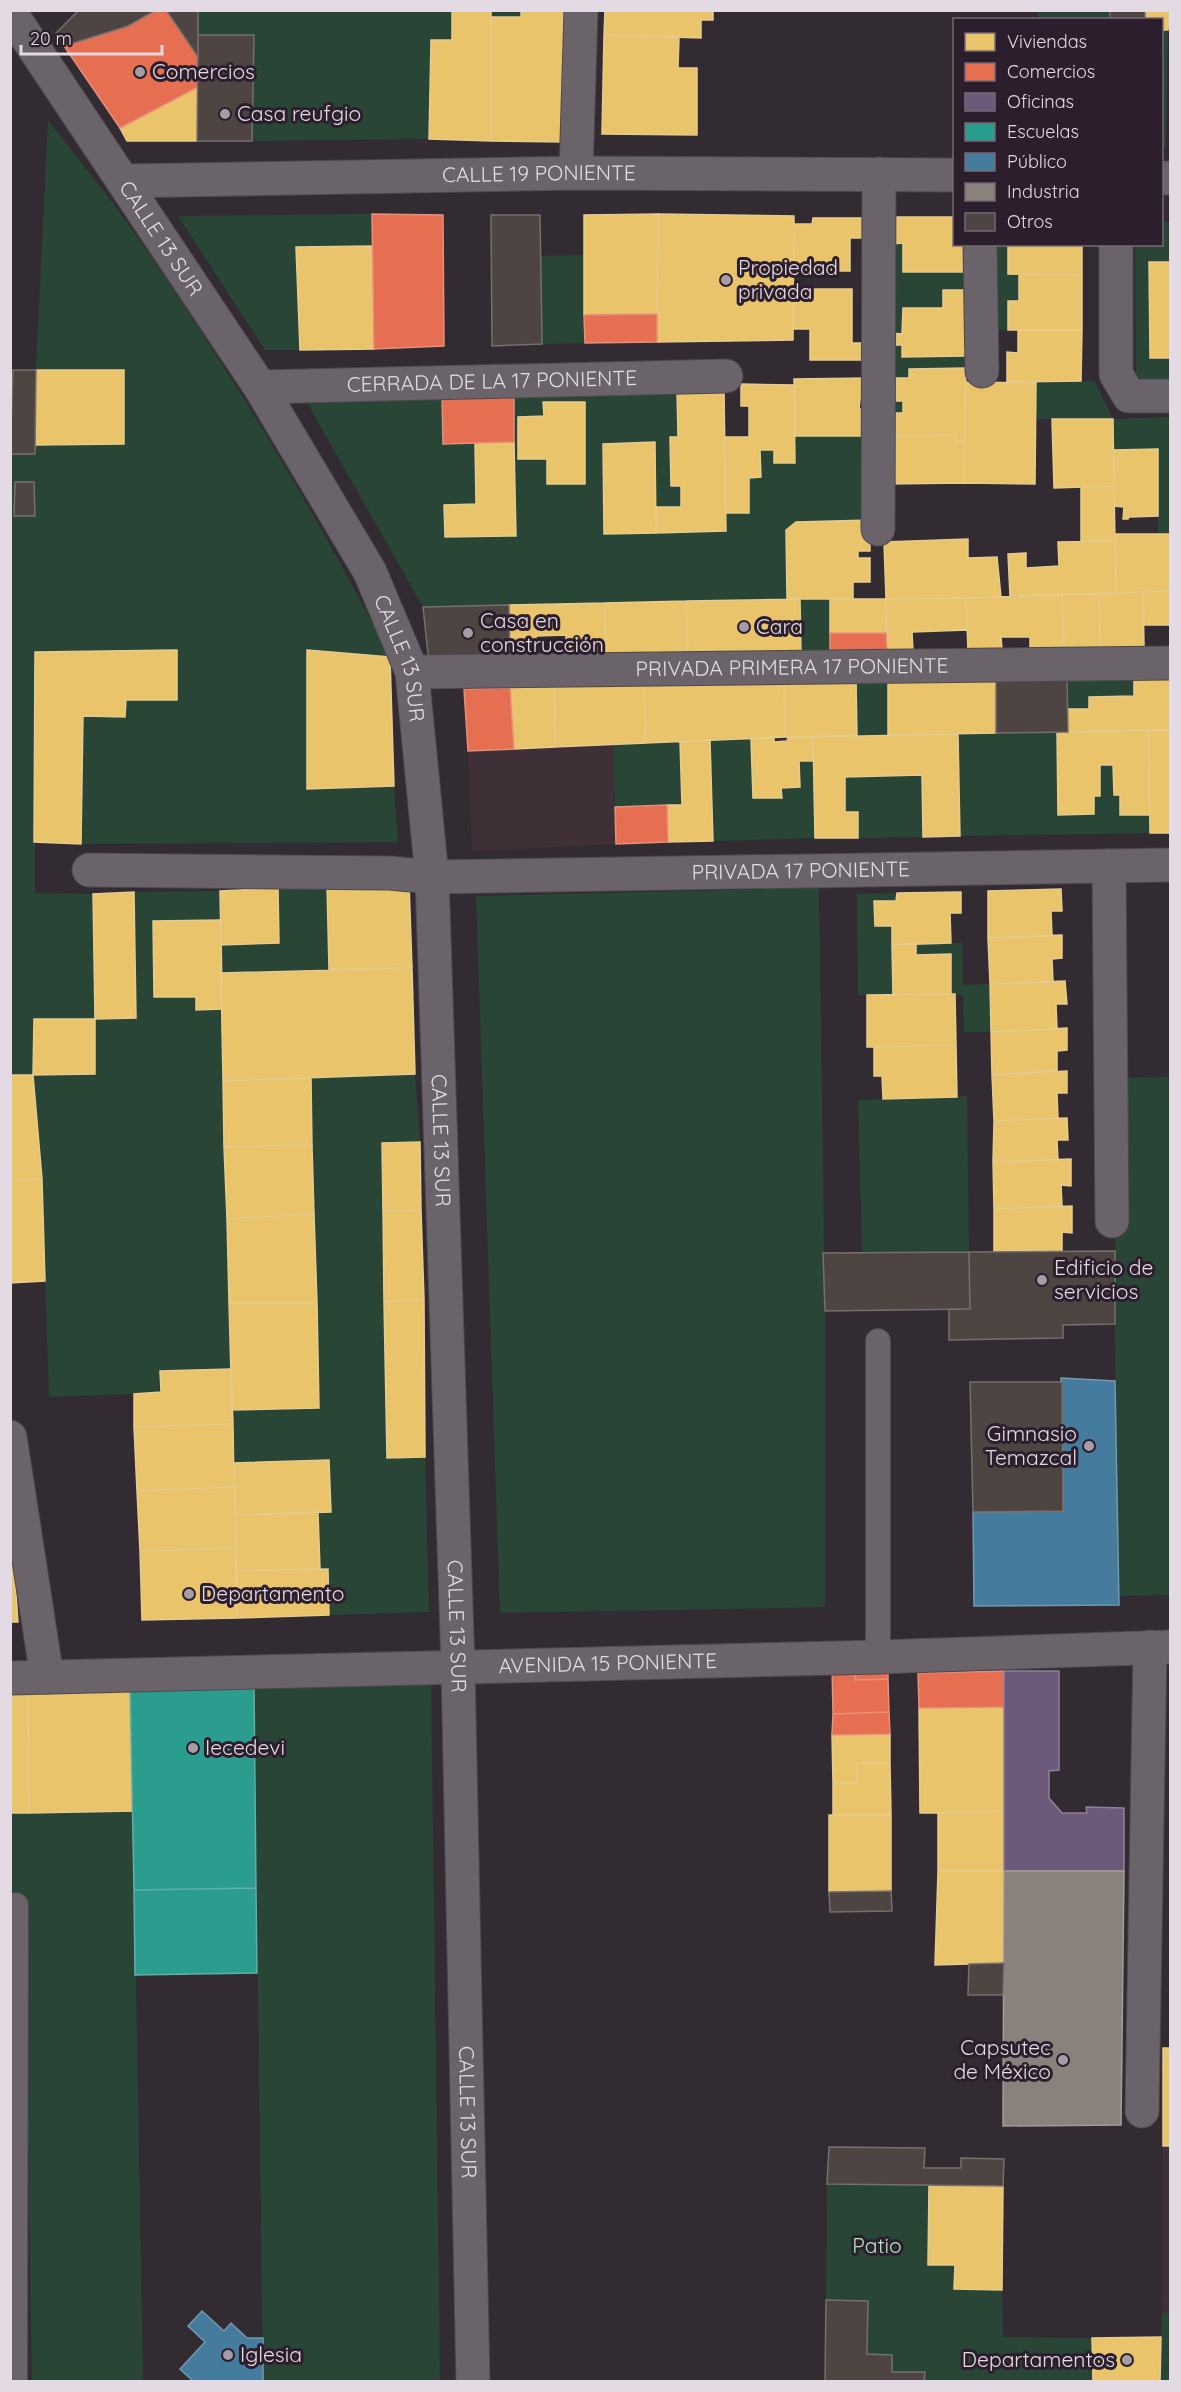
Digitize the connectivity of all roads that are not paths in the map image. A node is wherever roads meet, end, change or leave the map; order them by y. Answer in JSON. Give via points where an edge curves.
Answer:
{"nodes":[{"id":1,"x":581,"y":10,"type":"edge"},
{"id":2,"x":10,"y":12,"type":"edge"},
{"id":3,"x":576,"y":173,"type":"junction"},
{"id":4,"x":879,"y":174,"type":"junction"},
{"id":5,"x":953,"y":176,"type":"edge"},
{"id":6,"x":123,"y":181,"type":"junction"},
{"id":7,"x":980,"y":246,"type":"edge"},
{"id":8,"x":1116,"y":246,"type":"edge"},
{"id":9,"x":982,"y":371,"type":"dead end"},
{"id":10,"x":726,"y":376,"type":"dead end"},
{"id":11,"x":260,"y":387,"type":"junction"},
{"id":12,"x":1170,"y":396,"type":"edge"},
{"id":13,"x":878,"y":529,"type":"dead end"},
{"id":14,"x":1170,"y":663,"type":"edge"},
{"id":15,"x":412,"y":672,"type":"junction"},
{"id":16,"x":1170,"y":865,"type":"edge"},
{"id":17,"x":1109,"y":866,"type":"junction"},
{"id":18,"x":89,"y":870,"type":"dead end"},
{"id":19,"x":432,"y":877,"type":"junction"},
{"id":20,"x":1112,"y":1221,"type":"dead end"},
{"id":21,"x":878,"y":1341,"type":"dead end"},
{"id":22,"x":10,"y":1437,"type":"edge"},
{"id":23,"x":1160,"y":1647,"type":"edge"},
{"id":24,"x":878,"y":1657,"type":"junction"},
{"id":25,"x":458,"y":1667,"type":"junction"},
{"id":26,"x":47,"y":1677,"type":"junction"},
{"id":27,"x":10,"y":1678,"type":"edge"},
{"id":28,"x":16,"y":1905,"type":"dead end"},
{"id":29,"x":1142,"y":2111,"type":"dead end"},
{"id":30,"x":15,"y":2382,"type":"edge"},
{"id":31,"x":473,"y":2382,"type":"edge"}],
"edges":[{"from":1,"to":3,"type":"street"},
{"from":2,"to":6,"type":"street","name":"CALLE 13 SUR"},
{"from":3,"to":4,"type":"street","name":"CALLE 19 PONIENTE"},
{"from":3,"to":6,"type":"street","name":"CALLE 19 PONIENTE"},
{"from":4,"to":5,"type":"street","name":"CALLE 19 PONIENTE"},
{"from":4,"to":13,"type":"street"},
{"from":6,"to":11,"type":"street","name":"CALLE 13 SUR"},
{"from":7,"to":9,"type":"street"},
{"from":8,"to":12,"type":"street","via":[[1116,374],[1129,396]]},
{"from":10,"to":11,"type":"street","name":"CERRADA DE LA 17 PONIENTE"},
{"from":11,"to":15,"type":"street","name":"CALLE 13 SUR","via":[[370,572]]},
{"from":14,"to":15,"type":"street","name":"PRIVADA PRIMERA 17 PONIENTE"},
{"from":15,"to":19,"type":"street","name":"CALLE 13 SUR"},
{"from":16,"to":17,"type":"street","name":"PRIVADA 17 PONIENTE"},
{"from":17,"to":19,"type":"street","name":"PRIVADA 17 PONIENTE"},
{"from":17,"to":20,"type":"street"},
{"from":18,"to":19,"type":"street","name":"PRIVADA 17 PONIENTE","via":[[390,873]]},
{"from":19,"to":25,"type":"street","name":"CALLE 13 SUR"},
{"from":21,"to":24,"type":"lane"},
{"from":22,"to":26,"type":"street"},
{"from":23,"to":24,"type":"street","name":"AVENIDA 15 PONIENTE"},
{"from":23,"to":29,"type":"street"},
{"from":24,"to":25,"type":"street","name":"AVENIDA 15 PONIENTE"},
{"from":25,"to":26,"type":"street","name":"AVENIDA 15 PONIENTE"},
{"from":25,"to":31,"type":"street","name":"CALLE 13 SUR"},
{"from":26,"to":27,"type":"street","name":"AVENIDA 15 PONIENTE"},
{"from":28,"to":30,"type":"lane"}]}
